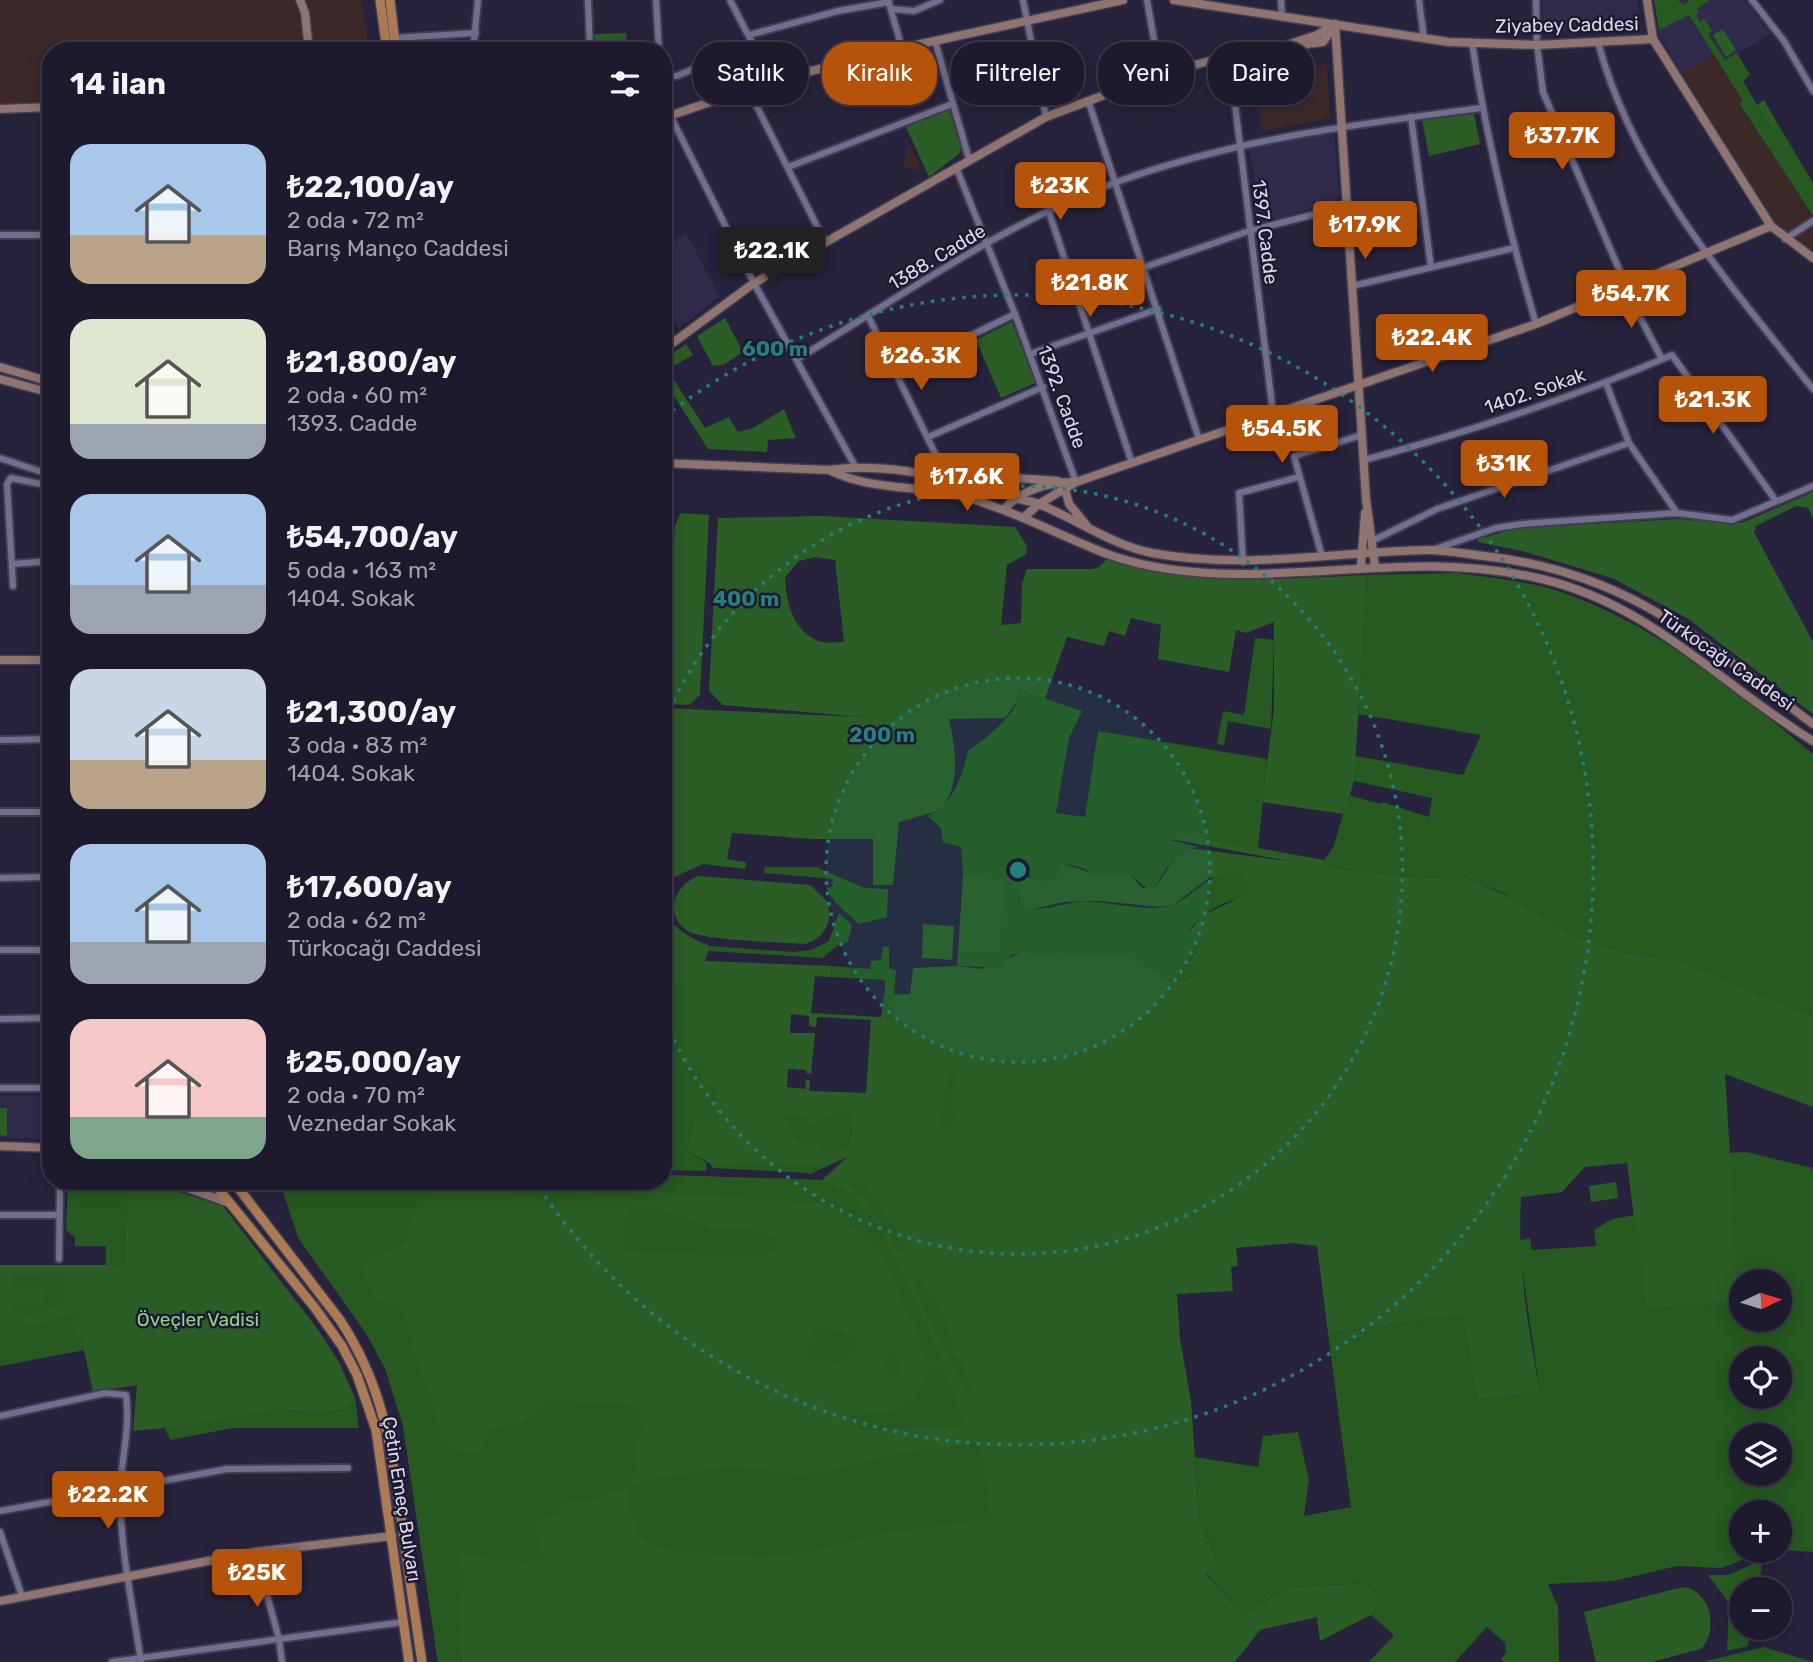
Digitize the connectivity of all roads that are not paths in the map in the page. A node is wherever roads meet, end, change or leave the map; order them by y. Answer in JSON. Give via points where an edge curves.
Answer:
{"nodes":[{"id":1,"x":300,"y":0,"type":"edge"},
{"id":2,"x":382,"y":0,"type":"edge"},
{"id":3,"x":478,"y":0,"type":"edge"},
{"id":4,"x":588,"y":0,"type":"edge"},
{"id":5,"x":656,"y":0,"type":"edge"},
{"id":6,"x":730,"y":0,"type":"edge"},
{"id":7,"x":940,"y":0,"type":"edge"},
{"id":8,"x":1023,"y":0,"type":"edge"},
{"id":9,"x":1123,"y":0,"type":"edge"},
{"id":10,"x":1147,"y":0,"type":"edge"},
{"id":11,"x":1174,"y":0,"type":"edge"},
{"id":12,"x":1281,"y":0,"type":"edge"},
{"id":13,"x":1419,"y":0,"type":"edge"},
{"id":14,"x":1536,"y":0,"type":"edge"},
{"id":15,"x":1647,"y":0,"type":"edge"},
{"id":16,"x":1752,"y":0,"type":"edge"},
{"id":17,"x":890,"y":4,"type":"edge"},
{"id":18,"x":1282,"y":16,"type":"junction"},
{"id":19,"x":1028,"y":21,"type":"junction"},
{"id":20,"x":1335,"y":24,"type":"junction"},
{"id":21,"x":476,"y":33,"type":"junction"},
{"id":22,"x":750,"y":35,"type":"junction"},
{"id":23,"x":1424,"y":39,"type":"junction"},
{"id":24,"x":1653,"y":39,"type":"junction"},
{"id":25,"x":935,"y":41,"type":"junction"},
{"id":26,"x":308,"y":42,"type":"edge"},
{"id":27,"x":391,"y":42,"type":"edge"},
{"id":28,"x":426,"y":42,"type":"edge"},
{"id":29,"x":475,"y":42,"type":"edge"},
{"id":30,"x":590,"y":42,"type":"edge"},
{"id":31,"x":658,"y":42,"type":"edge"},
{"id":32,"x":753,"y":42,"type":"edge"},
{"id":33,"x":900,"y":42,"type":"edge"},
{"id":34,"x":930,"y":42,"type":"edge"},
{"id":35,"x":1154,"y":42,"type":"edge"},
{"id":36,"x":1598,"y":42,"type":"junction"},
{"id":37,"x":1314,"y":43,"type":"edge"},
{"id":38,"x":1472,"y":43,"type":"junction"},
{"id":39,"x":1537,"y":44,"type":"junction"},
{"id":40,"x":693,"y":69,"type":"edge"},
{"id":41,"x":672,"y":76,"type":"edge"},
{"id":42,"x":1813,"y":90,"type":"edge"},
{"id":43,"x":1098,"y":96,"type":"edge"},
{"id":44,"x":951,"y":100,"type":"edge"},
{"id":45,"x":1088,"y":100,"type":"junction"},
{"id":46,"x":951,"y":104,"type":"edge"},
{"id":47,"x":706,"y":105,"type":"edge"},
{"id":48,"x":756,"y":105,"type":"edge"},
{"id":49,"x":952,"y":105,"type":"edge"},
{"id":50,"x":1235,"y":105,"type":"edge"},
{"id":51,"x":42,"y":107,"type":"edge"},
{"id":52,"x":1481,"y":108,"type":"junction"},
{"id":53,"x":0,"y":109,"type":"edge"},
{"id":54,"x":672,"y":116,"type":"edge"},
{"id":55,"x":1046,"y":117,"type":"junction"},
{"id":56,"x":1411,"y":117,"type":"junction"},
{"id":57,"x":672,"y":127,"type":"edge"},
{"id":58,"x":1342,"y":127,"type":"junction"},
{"id":59,"x":1239,"y":144,"type":"junction"},
{"id":60,"x":969,"y":159,"type":"junction"},
{"id":61,"x":788,"y":167,"type":"junction"},
{"id":62,"x":956,"y":167,"type":"junction"},
{"id":63,"x":1116,"y":182,"type":"junction"},
{"id":64,"x":1347,"y":206,"type":"junction"},
{"id":65,"x":1049,"y":212,"type":"junction"},
{"id":66,"x":1813,"y":221,"type":"edge"},
{"id":67,"x":1771,"y":226,"type":"junction"},
{"id":68,"x":1249,"y":231,"type":"junction"},
{"id":69,"x":0,"y":235,"type":"edge"},
{"id":70,"x":42,"y":235,"type":"edge"},
{"id":71,"x":1785,"y":239,"type":"junction"},
{"id":72,"x":825,"y":242,"type":"junction"},
{"id":73,"x":988,"y":245,"type":"junction"},
{"id":74,"x":1514,"y":248,"type":"junction"},
{"id":75,"x":1706,"y":255,"type":"junction"},
{"id":76,"x":1813,"y":258,"type":"edge"},
{"id":77,"x":1145,"y":267,"type":"junction"},
{"id":78,"x":1431,"y":267,"type":"junction"},
{"id":79,"x":754,"y":283,"type":"junction"},
{"id":80,"x":1352,"y":286,"type":"junction"},
{"id":81,"x":1626,"y":289,"type":"junction"},
{"id":82,"x":1158,"y":309,"type":"junction"},
{"id":83,"x":1015,"y":314,"type":"junction"},
{"id":84,"x":868,"y":316,"type":"junction"},
{"id":85,"x":1536,"y":324,"type":"junction"},
{"id":86,"x":1090,"y":333,"type":"junction"},
{"id":87,"x":672,"y":343,"type":"edge"},
{"id":88,"x":1031,"y":355,"type":"junction"},
{"id":89,"x":797,"y":359,"type":"junction"},
{"id":90,"x":1662,"y":359,"type":"junction"},
{"id":91,"x":0,"y":367,"type":"edge"},
{"id":92,"x":897,"y":372,"type":"junction"},
{"id":93,"x":0,"y":379,"type":"edge"},
{"id":94,"x":42,"y":379,"type":"edge"},
{"id":95,"x":1358,"y":383,"type":"junction"},
{"id":96,"x":1606,"y":383,"type":"junction"},
{"id":97,"x":1043,"y":387,"type":"junction"},
{"id":98,"x":1813,"y":389,"type":"edge"},
{"id":99,"x":42,"y":391,"type":"edge"},
{"id":100,"x":1273,"y":413,"type":"junction"},
{"id":101,"x":1362,"y":435,"type":"junction"},
{"id":102,"x":928,"y":437,"type":"junction"},
{"id":103,"x":1199,"y":439,"type":"junction"},
{"id":104,"x":1629,"y":443,"type":"junction"},
{"id":105,"x":0,"y":458,"type":"edge"},
{"id":106,"x":1364,"y":460,"type":"junction"},
{"id":107,"x":672,"y":463,"type":"edge"},
{"id":108,"x":1132,"y":463,"type":"junction"},
{"id":109,"x":855,"y":466,"type":"junction"},
{"id":110,"x":829,"y":470,"type":"junction"},
{"id":111,"x":42,"y":472,"type":"edge"},
{"id":112,"x":1299,"y":477,"type":"junction"},
{"id":113,"x":948,"y":480,"type":"junction"},
{"id":114,"x":1058,"y":481,"type":"junction"},
{"id":115,"x":965,"y":482,"type":"junction"},
{"id":116,"x":1076,"y":482,"type":"junction"},
{"id":117,"x":42,"y":484,"type":"edge"},
{"id":118,"x":1813,"y":486,"type":"edge"},
{"id":119,"x":1065,"y":489,"type":"junction"},
{"id":120,"x":1014,"y":498,"type":"junction"},
{"id":121,"x":1366,"y":499,"type":"junction"},
{"id":122,"x":1776,"y":501,"type":"junction"},
{"id":123,"x":1039,"y":504,"type":"junction"},
{"id":124,"x":1004,"y":509,"type":"junction"},
{"id":125,"x":1677,"y":513,"type":"junction"},
{"id":126,"x":1023,"y":517,"type":"junction"},
{"id":127,"x":1090,"y":529,"type":"junction"},
{"id":128,"x":1114,"y":541,"type":"junction"},
{"id":129,"x":1373,"y":541,"type":"junction"},
{"id":130,"x":1431,"y":550,"type":"junction"},
{"id":131,"x":1375,"y":552,"type":"junction"},
{"id":132,"x":1361,"y":553,"type":"junction"},
{"id":133,"x":1109,"y":555,"type":"junction"},
{"id":134,"x":1322,"y":556,"type":"junction"},
{"id":135,"x":42,"y":562,"type":"edge"},
{"id":136,"x":1243,"y":562,"type":"junction"},
{"id":137,"x":12,"y":564,"type":"junction"},
{"id":138,"x":1361,"y":566,"type":"junction"},
{"id":139,"x":1374,"y":566,"type":"junction"},
{"id":140,"x":13,"y":586,"type":"dead end"},
{"id":141,"x":0,"y":660,"type":"edge"},
{"id":142,"x":42,"y":660,"type":"edge"},
{"id":143,"x":1813,"y":724,"type":"edge"},
{"id":144,"x":1811,"y":737,"type":"edge"},
{"id":145,"x":42,"y":739,"type":"edge"},
{"id":146,"x":0,"y":740,"type":"edge"},
{"id":147,"x":0,"y":812,"type":"edge"},
{"id":148,"x":42,"y":812,"type":"edge"},
{"id":149,"x":42,"y":877,"type":"edge"},
{"id":150,"x":0,"y":878,"type":"edge"},
{"id":151,"x":0,"y":950,"type":"edge"},
{"id":152,"x":42,"y":950,"type":"edge"},
{"id":153,"x":42,"y":1018,"type":"edge"},
{"id":154,"x":0,"y":1019,"type":"edge"},
{"id":155,"x":0,"y":1088,"type":"edge"},
{"id":156,"x":42,"y":1088,"type":"edge"},
{"id":157,"x":0,"y":1146,"type":"edge"},
{"id":158,"x":42,"y":1148,"type":"edge"},
{"id":159,"x":60,"y":1190,"type":"edge"},
{"id":160,"x":194,"y":1190,"type":"edge"},
{"id":161,"x":219,"y":1190,"type":"edge"},
{"id":162,"x":240,"y":1190,"type":"edge"},
{"id":163,"x":229,"y":1203,"type":"junction"},
{"id":164,"x":0,"y":1215,"type":"edge"},
{"id":165,"x":59,"y":1215,"type":"junction"},
{"id":166,"x":59,"y":1259,"type":"dead end"},
{"id":167,"x":0,"y":1416,"type":"edge"},
{"id":168,"x":348,"y":1468,"type":"dead end"},
{"id":169,"x":120,"y":1489,"type":"junction"},
{"id":170,"x":0,"y":1511,"type":"edge"},
{"id":171,"x":0,"y":1532,"type":"edge"},
{"id":172,"x":403,"y":1534,"type":"junction"},
{"id":173,"x":392,"y":1535,"type":"junction"},
{"id":174,"x":255,"y":1552,"type":"junction"},
{"id":175,"x":125,"y":1575,"type":"junction"},
{"id":176,"x":23,"y":1596,"type":"junction"},
{"id":177,"x":0,"y":1601,"type":"edge"},
{"id":178,"x":404,"y":1622,"type":"junction"},
{"id":179,"x":279,"y":1639,"type":"junction"},
{"id":180,"x":141,"y":1660,"type":"edge"},
{"id":181,"x":112,"y":1662,"type":"edge"},
{"id":182,"x":282,"y":1662,"type":"edge"},
{"id":183,"x":409,"y":1662,"type":"edge"},
{"id":184,"x":422,"y":1662,"type":"edge"}],
"edges":[{"from":1,"to":26,"type":"main road"},
{"from":2,"to":27,"type":"main road"},
{"from":3,"to":21,"type":"street"},
{"from":4,"to":30,"type":"street"},
{"from":5,"to":31,"type":"street"},
{"from":6,"to":22,"type":"street"},
{"from":7,"to":17,"type":"street","via":[[914,11]]},
{"from":8,"to":19,"type":"street"},
{"from":9,"to":19,"type":"main road"},
{"from":10,"to":35,"type":"street"},
{"from":11,"to":18,"type":"main road","name":"Ziyabey Caddesi"},
{"from":12,"to":18,"type":"street"},
{"from":13,"to":23,"type":"street"},
{"from":14,"to":39,"type":"street"},
{"from":15,"to":24,"type":"main road"},
{"from":16,"to":42,"type":"street"},
{"from":17,"to":22,"type":"street","via":[[838,11]]},
{"from":17,"to":33,"type":"street"},
{"from":18,"to":20,"type":"main road","name":"Ziyabey Caddesi"},
{"from":19,"to":25,"type":"main road"},
{"from":19,"to":55,"type":"street"},
{"from":20,"to":23,"type":"main road","name":"Ziyabey Caddesi"},
{"from":20,"to":37,"type":"main road","via":[[1323,42]]},
{"from":20,"to":58,"type":"main road"},
{"from":21,"to":28,"type":"street"},
{"from":21,"to":29,"type":"street"},
{"from":22,"to":32,"type":"street"},
{"from":23,"to":38,"type":"main road","name":"Ziyabey Caddesi"},
{"from":24,"to":36,"type":"main road","name":"Ziyabey Caddesi"},
{"from":24,"to":67,"type":"main road","name":"Ziyabey Caddesi"},
{"from":25,"to":34,"type":"main road"},
{"from":25,"to":44,"type":"street"},
{"from":36,"to":39,"type":"main road","name":"Ziyabey Caddesi"},
{"from":36,"to":75,"type":"street","via":[[1626,125]]},
{"from":38,"to":39,"type":"main road","name":"Ziyabey Caddesi"},
{"from":38,"to":52,"type":"street"},
{"from":39,"to":81,"type":"street","via":[[1543,92]]},
{"from":40,"to":41,"type":"street"},
{"from":43,"to":45,"type":"main road"},
{"from":45,"to":55,"type":"main road"},
{"from":45,"to":63,"type":"street"},
{"from":46,"to":61,"type":"street"},
{"from":47,"to":54,"type":"main road"},
{"from":48,"to":61,"type":"street"},
{"from":49,"to":60,"type":"street"},
{"from":50,"to":59,"type":"street","name":"1397. Cadde"},
{"from":51,"to":53,"type":"main road"},
{"from":52,"to":56,"type":"street","name":"1388. Cadde"},
{"from":52,"to":74,"type":"street"},
{"from":55,"to":60,"type":"main road"},
{"from":56,"to":58,"type":"street","name":"1388. Cadde"},
{"from":56,"to":78,"type":"street"},
{"from":57,"to":79,"type":"street"},
{"from":58,"to":59,"type":"street","name":"1388. Cadde"},
{"from":58,"to":64,"type":"main road"},
{"from":59,"to":63,"type":"street","name":"1388. Cadde"},
{"from":59,"to":68,"type":"street","name":"1397. Cadde"},
{"from":60,"to":62,"type":"main road"},
{"from":61,"to":72,"type":"street"},
{"from":62,"to":72,"type":"main road"},
{"from":62,"to":73,"type":"street","name":"1392. Cadde"},
{"from":63,"to":65,"type":"street","name":"1388. Cadde"},
{"from":63,"to":77,"type":"street"},
{"from":64,"to":68,"type":"street"},
{"from":64,"to":80,"type":"main road"},
{"from":65,"to":73,"type":"street","name":"1388. Cadde"},
{"from":65,"to":86,"type":"street"},
{"from":66,"to":71,"type":"street"},
{"from":67,"to":71,"type":"main road","name":"Ziyabey Caddesi"},
{"from":67,"to":75,"type":"main road"},
{"from":68,"to":77,"type":"street"},
{"from":68,"to":100,"type":"street","name":"1397. Cadde"},
{"from":69,"to":70,"type":"street"},
{"from":71,"to":76,"type":"main road","name":"Ziyabey Caddesi"},
{"from":72,"to":79,"type":"main road"},
{"from":73,"to":83,"type":"street","name":"1392. Cadde"},
{"from":73,"to":84,"type":"street","name":"1388. Cadde"},
{"from":74,"to":78,"type":"street"},
{"from":74,"to":85,"type":"street"},
{"from":75,"to":81,"type":"main road"},
{"from":75,"to":98,"type":"street"},
{"from":77,"to":82,"type":"street"},
{"from":78,"to":80,"type":"street"},
{"from":79,"to":87,"type":"main road"},
{"from":79,"to":89,"type":"street"},
{"from":80,"to":95,"type":"main road"},
{"from":81,"to":85,"type":"main road"},
{"from":81,"to":90,"type":"street"},
{"from":82,"to":86,"type":"street"},
{"from":82,"to":103,"type":"street"},
{"from":83,"to":88,"type":"street","name":"1392. Cadde"},
{"from":83,"to":92,"type":"street"},
{"from":84,"to":89,"type":"street","name":"1388. Cadde"},
{"from":84,"to":92,"type":"street"},
{"from":85,"to":95,"type":"main road"},
{"from":86,"to":88,"type":"street"},
{"from":86,"to":108,"type":"street"},
{"from":88,"to":97,"type":"street","name":"1392. Cadde"},
{"from":89,"to":109,"type":"street"},
{"from":90,"to":96,"type":"street","name":"1402. Sokak"},
{"from":90,"to":122,"type":"street","name":"1402. Sokak","via":[[1672,355]]},
{"from":91,"to":94,"type":"main road"},
{"from":92,"to":102,"type":"street"},
{"from":93,"to":99,"type":"main road"},
{"from":95,"to":100,"type":"main road"},
{"from":95,"to":101,"type":"main road"},
{"from":96,"to":104,"type":"street"},
{"from":96,"to":106,"type":"street","name":"1402. Sokak"},
{"from":97,"to":102,"type":"street"},
{"from":97,"to":116,"type":"street","name":"1392. Cadde"},
{"from":100,"to":103,"type":"main road"},
{"from":101,"to":106,"type":"main road"},
{"from":101,"to":112,"type":"street","via":[[1294,456]]},
{"from":102,"to":113,"type":"street"},
{"from":103,"to":108,"type":"main road"},
{"from":104,"to":125,"type":"street"},
{"from":104,"to":129,"type":"street","via":[[1437,509]]},
{"from":105,"to":111,"type":"street"},
{"from":106,"to":121,"type":"main road"},
{"from":107,"to":110,"type":"main road"},
{"from":108,"to":116,"type":"main road"},
{"from":109,"to":110,"type":"main road"},
{"from":109,"to":113,"type":"main road"},
{"from":110,"to":124,"type":"main road","via":[[857,482],[940,492]]},
{"from":112,"to":134,"type":"street"},
{"from":112,"to":136,"type":"street","via":[[1239,493]]},
{"from":113,"to":115,"type":"main road"},
{"from":114,"to":115,"type":"main road","via":[[988,476]]},
{"from":114,"to":116,"type":"main road"},
{"from":114,"to":120,"type":"main road"},
{"from":115,"to":120,"type":"main road"},
{"from":116,"to":119,"type":"main road"},
{"from":117,"to":137,"type":"street","via":[[11,478],[7,484]]},
{"from":118,"to":122,"type":"street"},
{"from":119,"to":123,"type":"main road"},
{"from":119,"to":127,"type":"main road","via":[[1069,504]]},
{"from":120,"to":123,"type":"main road"},
{"from":120,"to":124,"type":"main road"},
{"from":121,"to":129,"type":"main road"},
{"from":121,"to":132,"type":"main road"},
{"from":122,"to":125,"type":"street","via":[[1732,520]]},
{"from":123,"to":126,"type":"main road"},
{"from":123,"to":127,"type":"main road"},
{"from":124,"to":126,"type":"main road"},
{"from":125,"to":130,"type":"street","via":[[1522,524]]},
{"from":126,"to":133,"type":"main road"},
{"from":127,"to":128,"type":"main road"},
{"from":128,"to":133,"type":"main road"},
{"from":128,"to":136,"type":"main road","via":[[1155,553]]},
{"from":129,"to":131,"type":"main road"},
{"from":130,"to":131,"type":"main road","name":"Türkocağı Caddesi"},
{"from":130,"to":143,"type":"main road","name":"Türkocağı Caddesi","via":[[1524,561],[1608,586],[1683,627]]},
{"from":131,"to":132,"type":"main road","name":"Türkocağı Caddesi"},
{"from":131,"to":139,"type":"main road"},
{"from":132,"to":134,"type":"main road"},
{"from":132,"to":138,"type":"main road"},
{"from":133,"to":138,"type":"main road","via":[[1222,573]]},
{"from":134,"to":136,"type":"main road"},
{"from":135,"to":137,"type":"street"},
{"from":137,"to":140,"type":"street"},
{"from":138,"to":139,"type":"main road","name":"Türkocağı Caddesi"},
{"from":139,"to":144,"type":"main road","name":"Türkocağı Caddesi","via":[[1460,566],[1545,579],[1574,589],[1675,639]]},
{"from":141,"to":142,"type":"main road"},
{"from":145,"to":146,"type":"street"},
{"from":147,"to":148,"type":"street"},
{"from":149,"to":150,"type":"street"},
{"from":151,"to":152,"type":"street"},
{"from":153,"to":154,"type":"street"},
{"from":155,"to":156,"type":"street"},
{"from":157,"to":158,"type":"main road"},
{"from":159,"to":165,"type":"street"},
{"from":160,"to":163,"type":"main road"},
{"from":161,"to":163,"type":"main road","name":"Çetin Emeç Bulvarı"},
{"from":162,"to":172,"type":"main road","name":"Çetin Emeç Bulvarı","via":[[340,1320],[367,1366],[386,1418]]},
{"from":163,"to":173,"type":"main road","name":"Çetin Emeç Bulvarı","via":[[315,1308],[357,1375],[376,1430]]},
{"from":164,"to":165,"type":"street"},
{"from":165,"to":166,"type":"street"},
{"from":167,"to":169,"type":"street","via":[[105,1394],[126,1395]]},
{"from":168,"to":169,"type":"street","via":[[238,1468]]},
{"from":169,"to":170,"type":"street"},
{"from":169,"to":175,"type":"street"},
{"from":171,"to":176,"type":"street"},
{"from":172,"to":173,"type":"main road"},
{"from":172,"to":184,"type":"main road","name":"Çetin Emeç Bulvarı"},
{"from":173,"to":174,"type":"main road"},
{"from":173,"to":178,"type":"main road","name":"Çetin Emeç Bulvarı"},
{"from":174,"to":175,"type":"main road"},
{"from":174,"to":179,"type":"street"},
{"from":175,"to":176,"type":"main road"},
{"from":175,"to":180,"type":"street"},
{"from":176,"to":177,"type":"main road"},
{"from":178,"to":179,"type":"street"},
{"from":178,"to":183,"type":"main road","name":"Çetin Emeç Bulvarı"},
{"from":179,"to":180,"type":"street"},
{"from":179,"to":182,"type":"street"},
{"from":180,"to":181,"type":"street"}]}
